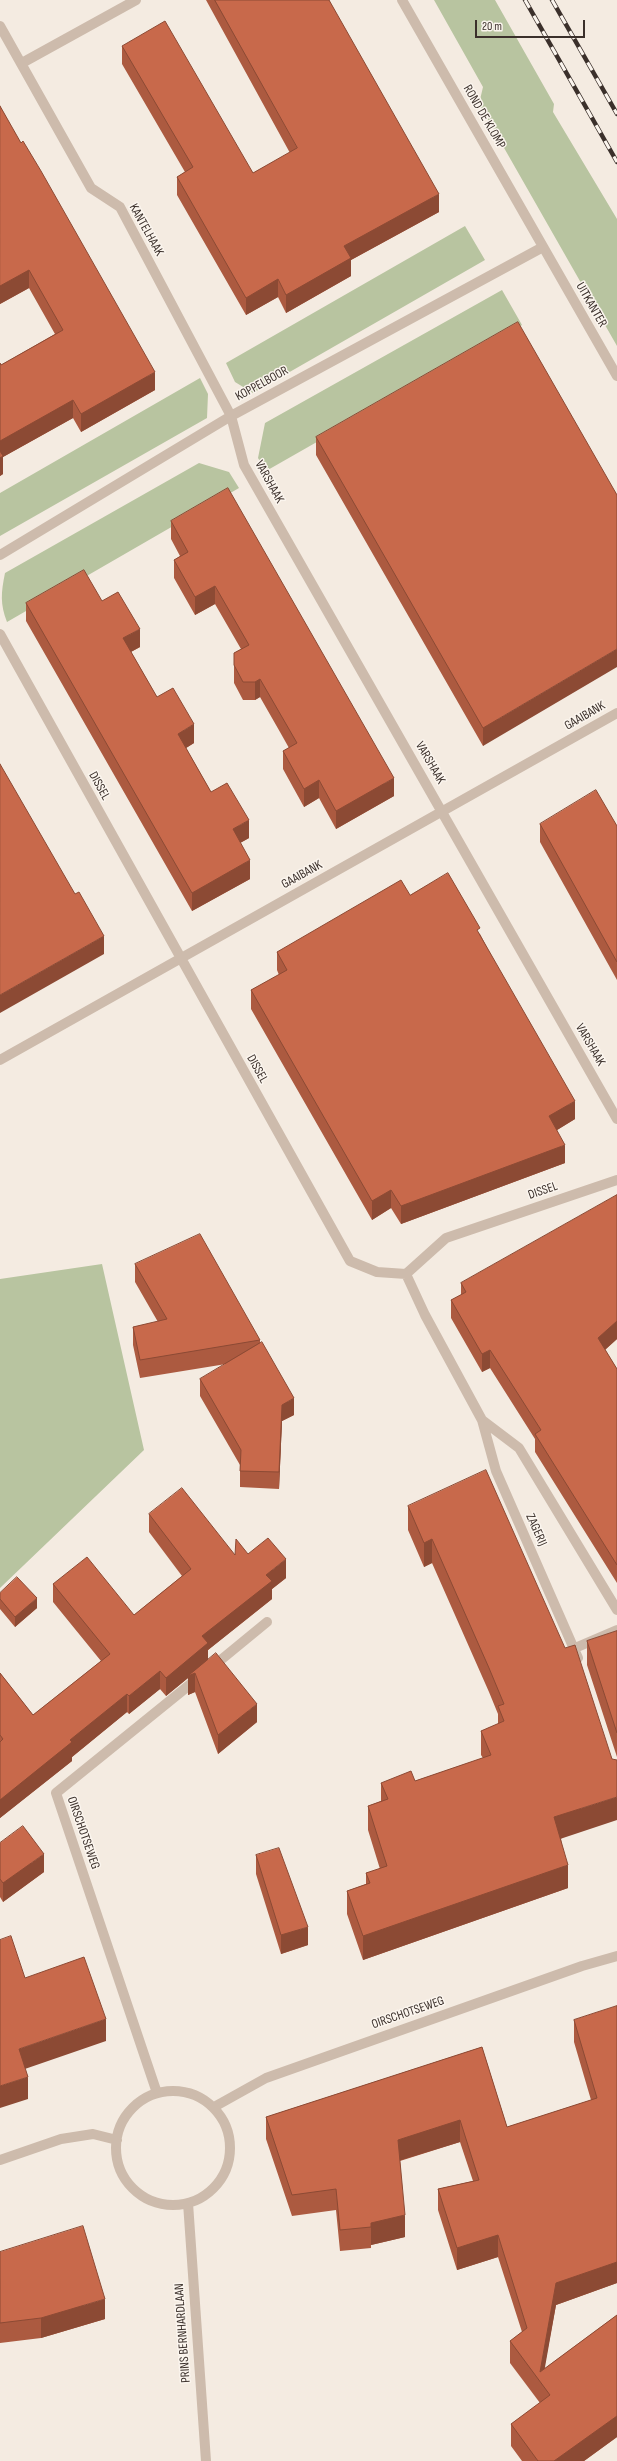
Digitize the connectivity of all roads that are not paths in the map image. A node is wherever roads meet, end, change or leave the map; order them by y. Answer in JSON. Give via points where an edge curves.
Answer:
{"nodes":[{"id":1,"x":136,"y":0,"type":"edge"},
{"id":2,"x":402,"y":0,"type":"edge"},
{"id":3,"x":0,"y":26,"type":"edge"},
{"id":4,"x":22,"y":63,"type":"junction"},
{"id":5,"x":543,"y":247,"type":"junction"},
{"id":6,"x":617,"y":376,"type":"edge"},
{"id":7,"x":231,"y":416,"type":"junction"},
{"id":8,"x":0,"y":555,"type":"edge"},
{"id":9,"x":0,"y":634,"type":"edge"},
{"id":10,"x":617,"y":713,"type":"edge"},
{"id":11,"x":444,"y":812,"type":"junction"},
{"id":12,"x":179,"y":957,"type":"junction"},
{"id":13,"x":0,"y":1060,"type":"edge"},
{"id":14,"x":617,"y":1119,"type":"edge"},
{"id":15,"x":617,"y":1180,"type":"edge"},
{"id":16,"x":406,"y":1274,"type":"junction"},
{"id":17,"x":482,"y":1420,"type":"junction"},
{"id":18,"x":617,"y":1610,"type":"edge"},
{"id":19,"x":267,"y":1622,"type":"dead end"},
{"id":20,"x":617,"y":1630,"type":"edge"},
{"id":21,"x":575,"y":1648,"type":"junction"},
{"id":22,"x":582,"y":1670,"type":"edge"},
{"id":23,"x":617,"y":1956,"type":"edge"},
{"id":24,"x":157,"y":2093,"type":"junction"},
{"id":25,"x":214,"y":2107,"type":"junction"},
{"id":26,"x":117,"y":2140,"type":"junction"},
{"id":27,"x":0,"y":2160,"type":"edge"},
{"id":28,"x":188,"y":2203,"type":"junction"},
{"id":29,"x":206,"y":2461,"type":"edge"}],
"edges":[{"from":1,"to":4,"type":"street"},
{"from":2,"to":5,"type":"street","name":"ROND DE KLOMP"},
{"from":3,"to":4,"type":"street","name":"KANTELHAAK"},
{"from":4,"to":7,"type":"street","name":"KANTELHAAK","via":[[91,188],[120,207]]},
{"from":5,"to":6,"type":"street","name":"UITKANTER"},
{"from":5,"to":7,"type":"street","name":"KOPPELBOOR"},
{"from":7,"to":8,"type":"street","name":"KOPPELBOOR"},
{"from":7,"to":11,"type":"street","name":"VARSHAAK","via":[[244,465]]},
{"from":9,"to":12,"type":"street","name":"DISSEL"},
{"from":10,"to":11,"type":"street","name":"GAAIBANK"},
{"from":11,"to":12,"type":"street","name":"GAAIBANK"},
{"from":11,"to":14,"type":"street","name":"VARSHAAK"},
{"from":12,"to":13,"type":"street","name":"GAAIBANK"},
{"from":12,"to":16,"type":"street","name":"DISSEL","via":[[350,1261],[377,1272]]},
{"from":15,"to":16,"type":"street","name":"DISSEL","via":[[446,1238]]},
{"from":16,"to":17,"type":"street","name":"ZAGERIJ","via":[[425,1315]]},
{"from":17,"to":18,"type":"street","name":"ZAGERIJ","via":[[519,1448]]},
{"from":17,"to":21,"type":"street","name":"ZAGERIJ","via":[[496,1471]]},
{"from":19,"to":24,"type":"street","name":"OIRSCHOTSEWEG","via":[[56,1793]]},
{"from":20,"to":21,"type":"street"},
{"from":21,"to":22,"type":"street","name":"ZAGERIJ"},
{"from":23,"to":25,"type":"street","name":"OIRSCHOTSEWEG","via":[[574,1968],[266,2078]]},
{"from":24,"to":25,"type":"street","via":[[181,2091],[193,2094]]},
{"from":24,"to":26,"type":"street","via":[[142,2100],[130,2111]]},
{"from":25,"to":28,"type":"street","via":[[225,2124],[230,2143],[229,2162],[216,2186],[206,2195]]},
{"from":26,"to":27,"type":"street","via":[[93,2134],[61,2139]]},
{"from":26,"to":28,"type":"street","via":[[117,2159],[124,2176],[135,2190],[151,2200],[169,2205]]},
{"from":28,"to":29,"type":"street","name":"PRINS BERNHARDLAAN"}]}
